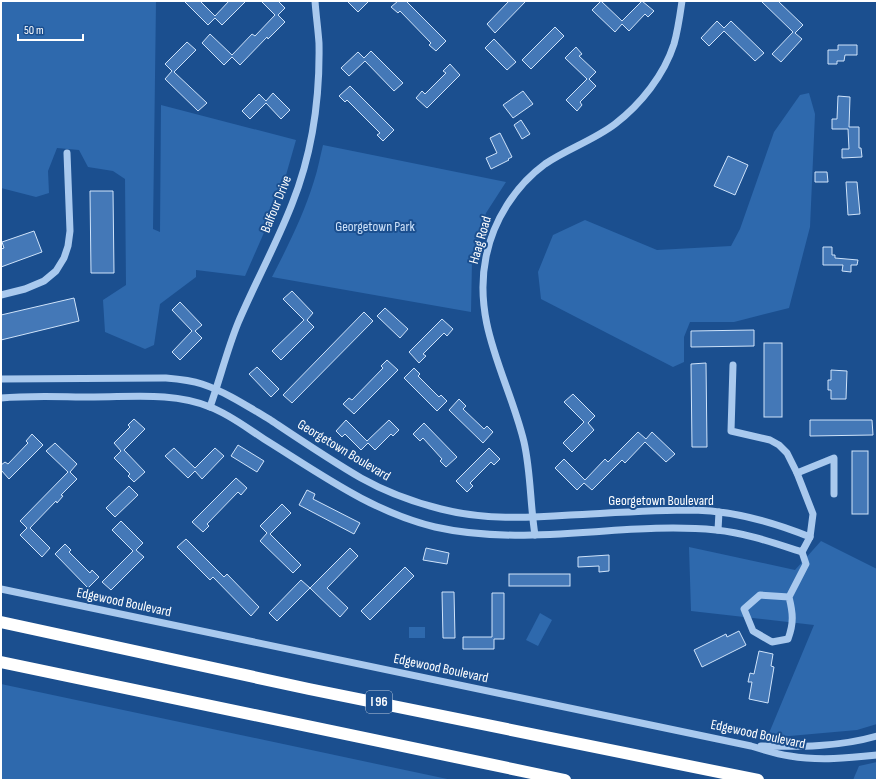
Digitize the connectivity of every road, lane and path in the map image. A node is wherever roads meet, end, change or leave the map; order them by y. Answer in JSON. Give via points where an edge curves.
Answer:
{"nodes":[{"id":1,"x":315,"y":1,"type":"edge"},
{"id":2,"x":682,"y":1,"type":"edge"},
{"id":3,"x":67,"y":153,"type":"dead end"},
{"id":4,"x":1,"y":295,"type":"edge"},
{"id":5,"x":733,"y":365,"type":"dead end"},
{"id":6,"x":1,"y":379,"type":"edge"},
{"id":7,"x":216,"y":389,"type":"junction"},
{"id":8,"x":1,"y":398,"type":"edge"},
{"id":9,"x":210,"y":407,"type":"junction"},
{"id":10,"x":797,"y":473,"type":"junction"},
{"id":11,"x":834,"y":494,"type":"dead end"},
{"id":12,"x":719,"y":512,"type":"junction"},
{"id":13,"x":532,"y":517,"type":"junction"},
{"id":14,"x":718,"y":530,"type":"junction"},
{"id":15,"x":535,"y":535,"type":"junction"},
{"id":16,"x":810,"y":537,"type":"junction"},
{"id":17,"x":802,"y":552,"type":"junction"},
{"id":18,"x":1,"y":589,"type":"edge"},
{"id":19,"x":789,"y":597,"type":"junction"},
{"id":20,"x":1,"y":622,"type":"edge"},
{"id":21,"x":1,"y":662,"type":"edge"},
{"id":22,"x":877,"y":736,"type":"edge"},
{"id":23,"x":751,"y":746,"type":"junction"},
{"id":24,"x":877,"y":755,"type":"edge"},
{"id":25,"x":565,"y":780,"type":"edge"},
{"id":26,"x":758,"y":780,"type":"edge"}],
"edges":[{"from":1,"to":7,"type":"street","name":"Balfour Drive","via":[[319,73],[310,143],[303,173],[292,204],[238,323]]},
{"from":2,"to":13,"type":"street","name":"Haag Road","via":[[674,44],[665,66],[649,91],[614,124],[545,164],[527,180],[501,215],[492,236],[483,277],[486,323],[523,441],[529,471]]},
{"from":3,"to":4,"type":"street","via":[[70,231],[64,258],[56,271],[44,281]]},
{"from":5,"to":10,"type":"street","via":[[732,431],[770,440],[779,445],[787,453]]},
{"from":6,"to":7,"type":"street","name":"Georgetown Boulevard","via":[[165,378]]},
{"from":7,"to":9,"type":"street","name":"Balfour Drive"},
{"from":7,"to":13,"type":"street","name":"Georgetown Boulevard","via":[[249,406],[384,490],[409,500],[472,515]]},
{"from":8,"to":9,"type":"street","name":"Georgetown Boulevard","via":[[164,397]]},
{"from":9,"to":15,"type":"street","name":"Georgetown Boulevard","via":[[364,501],[388,511],[436,527],[476,534]]},
{"from":10,"to":11,"type":"street","via":[[834,458]]},
{"from":10,"to":16,"type":"street","via":[[813,514]]},
{"from":12,"to":13,"type":"street","name":"Georgetown Boulevard","via":[[695,510]]},
{"from":12,"to":14,"type":"street"},
{"from":12,"to":16,"type":"street","name":"Georgetown Boulevard","via":[[782,526]]},
{"from":13,"to":15,"type":"street","name":"Haag Road"},
{"from":14,"to":15,"type":"street","name":"Georgetown Boulevard","via":[[687,528]]},
{"from":14,"to":17,"type":"street","name":"Georgetown Boulevard","via":[[757,538]]},
{"from":16,"to":17,"type":"street"},
{"from":17,"to":19,"type":"street","via":[[806,564]]},
{"from":18,"to":23,"type":"street","name":"Edgewood Boulevard"},
{"from":19,"to":19,"type":"street","via":[[760,595],[744,609],[753,631],[772,642],[788,639],[792,626]]},
{"from":20,"to":26,"type":"highway","number":"I 96","via":[[309,689]]},
{"from":21,"to":25,"type":"highway"},
{"from":22,"to":23,"type":"street","via":[[833,745]]},
{"from":23,"to":24,"type":"street","name":"Edgewood Boulevard","via":[[792,757],[819,759]]}]}
